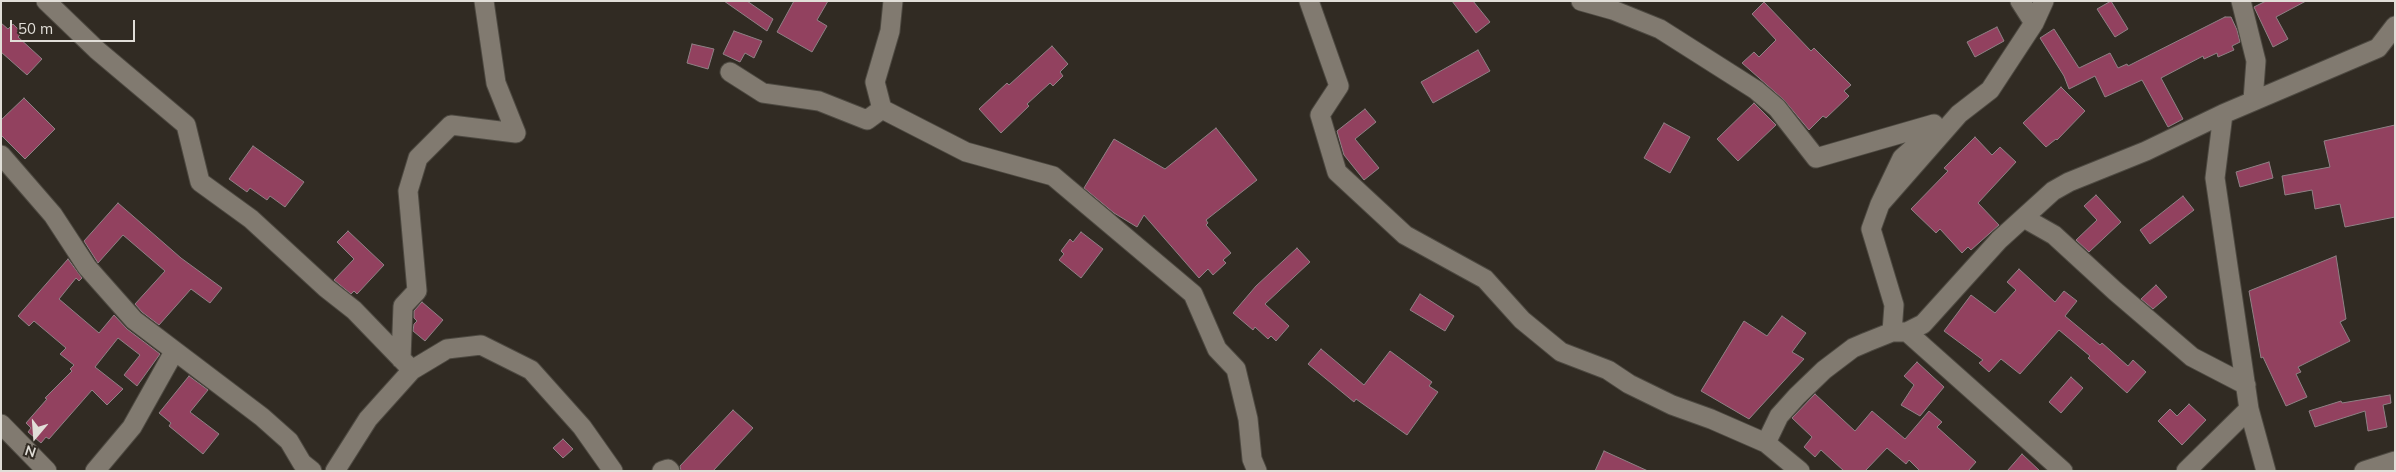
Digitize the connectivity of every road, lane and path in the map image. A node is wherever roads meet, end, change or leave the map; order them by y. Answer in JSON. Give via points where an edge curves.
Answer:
{"nodes":[{"id":1,"x":46,"y":1,"type":"edge"},
{"id":2,"x":484,"y":1,"type":"edge"},
{"id":3,"x":893,"y":1,"type":"edge"},
{"id":4,"x":1309,"y":1,"type":"edge"},
{"id":5,"x":1580,"y":1,"type":"edge"},
{"id":6,"x":2020,"y":1,"type":"edge"},
{"id":7,"x":2044,"y":1,"type":"edge"},
{"id":8,"x":2241,"y":1,"type":"edge"},
{"id":9,"x":2034,"y":23,"type":"junction"},
{"id":10,"x":2395,"y":26,"type":"edge"},
{"id":11,"x":730,"y":72,"type":"dead end"},
{"id":12,"x":2253,"y":100,"type":"junction"},
{"id":13,"x":882,"y":109,"type":"junction"},
{"id":14,"x":2223,"y":114,"type":"junction"},
{"id":15,"x":1,"y":155,"type":"edge"},
{"id":16,"x":1880,"y":204,"type":"junction"},
{"id":17,"x":2024,"y":218,"type":"junction"},
{"id":18,"x":1900,"y":332,"type":"junction"},
{"id":19,"x":174,"y":352,"type":"junction"},
{"id":20,"x":407,"y":365,"type":"junction"},
{"id":21,"x":2246,"y":385,"type":"junction"},
{"id":22,"x":2249,"y":409,"type":"junction"},
{"id":23,"x":1,"y":424,"type":"edge"},
{"id":24,"x":1766,"y":443,"type":"junction"},
{"id":25,"x":2395,"y":461,"type":"edge"},
{"id":26,"x":47,"y":471,"type":"edge"},
{"id":27,"x":96,"y":471,"type":"edge"},
{"id":28,"x":312,"y":471,"type":"edge"},
{"id":29,"x":335,"y":471,"type":"edge"},
{"id":30,"x":613,"y":471,"type":"edge"},
{"id":31,"x":662,"y":471,"type":"edge"},
{"id":32,"x":670,"y":471,"type":"edge"},
{"id":33,"x":1257,"y":471,"type":"edge"},
{"id":34,"x":1800,"y":471,"type":"edge"},
{"id":35,"x":2063,"y":471,"type":"edge"},
{"id":36,"x":2186,"y":471,"type":"edge"},
{"id":37,"x":2266,"y":471,"type":"edge"},
{"id":38,"x":2364,"y":471,"type":"edge"}],
"edges":[{"from":1,"to":20,"type":"street","via":[[97,50],[186,125],[200,182],[251,219],[354,310]]},
{"from":2,"to":20,"type":"street","via":[[496,83],[516,133],[451,125],[418,158],[408,191],[417,291],[403,306]]},
{"from":3,"to":13,"type":"street","via":[[890,31],[876,82]]},
{"from":4,"to":24,"type":"street","via":[[1339,86],[1320,115],[1337,172],[1405,235],[1485,279],[1522,320],[1561,352],[1608,370],[1672,405]]},
{"from":5,"to":16,"type":"street","via":[[1660,29],[1756,90],[1777,108],[1816,158],[1934,124],[1902,158]]},
{"from":6,"to":9,"type":"street"},
{"from":7,"to":9,"type":"street"},
{"from":8,"to":12,"type":"street","via":[[2256,61]]},
{"from":9,"to":16,"type":"street","via":[[1990,90],[1959,114]]},
{"from":10,"to":12,"type":"street","via":[[2378,48]]},
{"from":11,"to":13,"type":"street","via":[[763,93],[819,101],[867,120]]},
{"from":12,"to":14,"type":"street"},
{"from":13,"to":33,"type":"street","via":[[966,152],[1053,176],[1193,294],[1217,349],[1236,370]]},
{"from":14,"to":17,"type":"street","via":[[2146,151],[2069,182],[2053,191]]},
{"from":14,"to":21,"type":"street","via":[[2215,178]]},
{"from":15,"to":19,"type":"street","via":[[53,215],[87,267],[110,294],[134,320]]},
{"from":16,"to":18,"type":"street","via":[[1871,229]]},
{"from":17,"to":18,"type":"street","via":[[1999,240],[1923,324]]},
{"from":17,"to":21,"type":"street","via":[[2054,235],[2192,357]]},
{"from":18,"to":24,"type":"street","via":[[1853,348],[1824,370],[1779,416]]},
{"from":18,"to":35,"type":"street"},
{"from":19,"to":27,"type":"street","via":[[132,427]]},
{"from":19,"to":28,"type":"street","via":[[262,417],[289,441],[302,463]]},
{"from":20,"to":29,"type":"street"},
{"from":20,"to":30,"type":"street","via":[[447,349],[481,345],[531,370],[582,428]]},
{"from":21,"to":22,"type":"street"},
{"from":22,"to":36,"type":"street"},
{"from":22,"to":37,"type":"street"},
{"from":23,"to":26,"type":"street"},
{"from":24,"to":34,"type":"street"},
{"from":25,"to":38,"type":"street"},
{"from":31,"to":32,"type":"street"}]}
